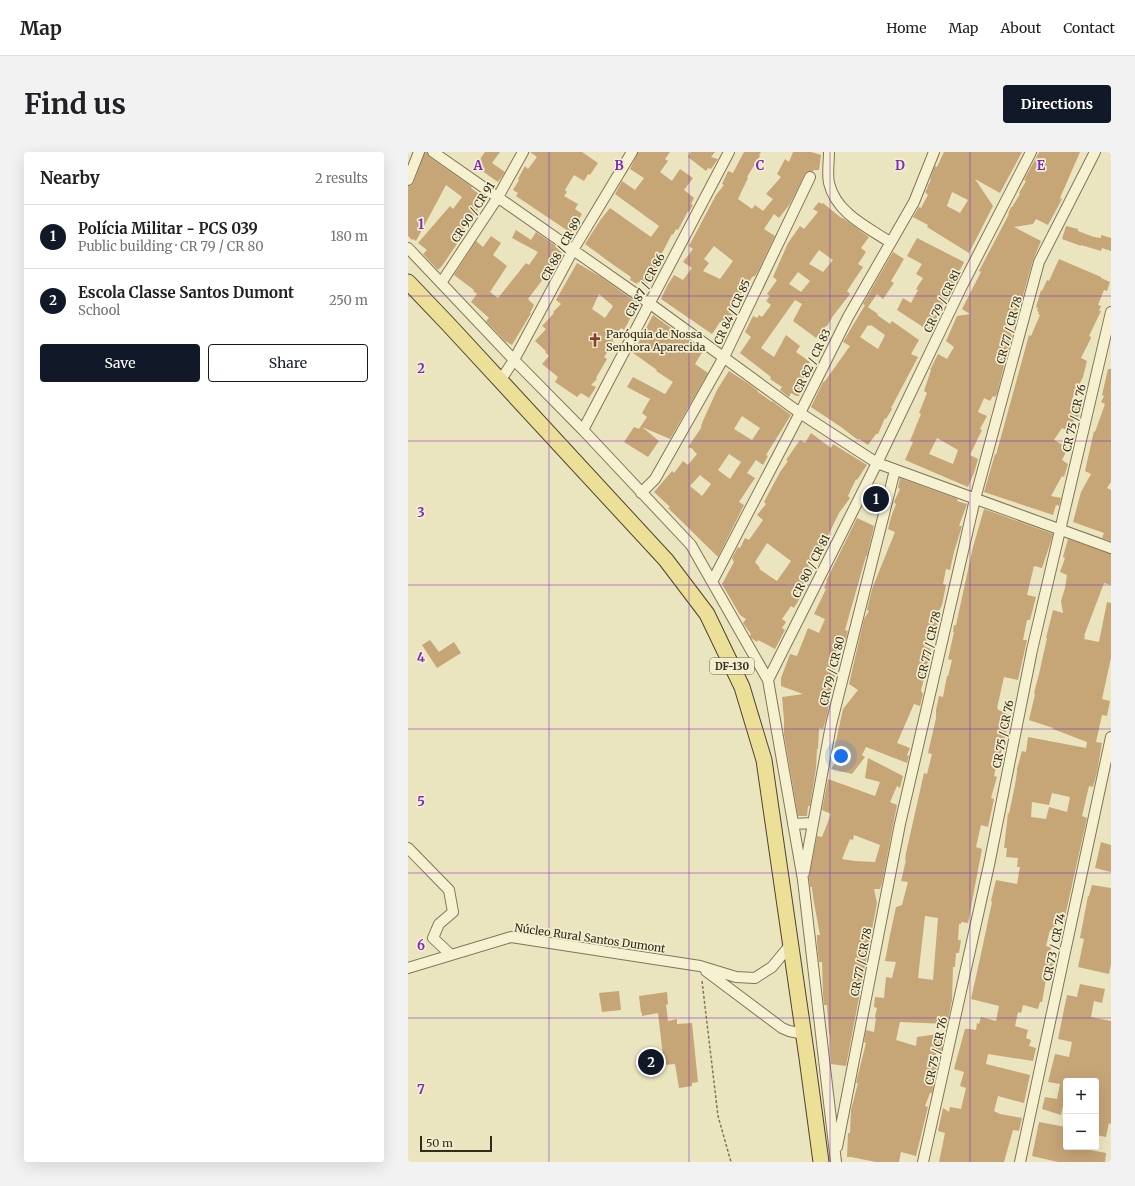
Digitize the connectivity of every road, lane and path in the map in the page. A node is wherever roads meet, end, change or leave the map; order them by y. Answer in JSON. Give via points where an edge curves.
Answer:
{"nodes":[{"id":1,"x":419,"y":152,"type":"edge"},
{"id":2,"x":433,"y":152,"type":"edge"},
{"id":3,"x":524,"y":152,"type":"edge"},
{"id":4,"x":632,"y":152,"type":"edge"},
{"id":5,"x":729,"y":152,"type":"edge"},
{"id":6,"x":829,"y":152,"type":"edge"},
{"id":7,"x":934,"y":152,"type":"edge"},
{"id":8,"x":1031,"y":152,"type":"edge"},
{"id":9,"x":1095,"y":152,"type":"edge"},
{"id":10,"x":810,"y":176,"type":"dead end"},
{"id":11,"x":408,"y":180,"type":"edge"},
{"id":12,"x":498,"y":197,"type":"junction"},
{"id":13,"x":890,"y":242,"type":"junction"},
{"id":14,"x":408,"y":248,"type":"edge"},
{"id":15,"x":573,"y":250,"type":"junction"},
{"id":16,"x":408,"y":282,"type":"edge"},
{"id":17,"x":441,"y":283,"type":"junction"},
{"id":18,"x":649,"y":303,"type":"junction"},
{"id":19,"x":1111,"y":312,"type":"edge"},
{"id":20,"x":724,"y":357,"type":"junction"},
{"id":21,"x":514,"y":360,"type":"junction"},
{"id":22,"x":500,"y":381,"type":"junction"},
{"id":23,"x":800,"y":412,"type":"junction"},
{"id":24,"x":583,"y":430,"type":"junction"},
{"id":25,"x":877,"y":463,"type":"junction"},
{"id":26,"x":895,"y":470,"type":"junction"},
{"id":27,"x":641,"y":493,"type":"junction"},
{"id":28,"x":975,"y":499,"type":"junction"},
{"id":29,"x":1061,"y":529,"type":"junction"},
{"id":30,"x":1111,"y":548,"type":"edge"},
{"id":31,"x":712,"y":582,"type":"junction"},
{"id":32,"x":768,"y":680,"type":"junction"},
{"id":33,"x":1111,"y":737,"type":"edge"},
{"id":34,"x":813,"y":823,"type":"junction"},
{"id":35,"x":793,"y":824,"type":"junction"},
{"id":36,"x":408,"y":848,"type":"edge"},
{"id":37,"x":803,"y":880,"type":"junction"},
{"id":38,"x":791,"y":944,"type":"junction"},
{"id":39,"x":451,"y":955,"type":"junction"},
{"id":40,"x":700,"y":966,"type":"junction"},
{"id":41,"x":408,"y":968,"type":"edge"},
{"id":42,"x":804,"y":1034,"type":"junction"},
{"id":43,"x":835,"y":1160,"type":"edge"},
{"id":44,"x":731,"y":1162,"type":"edge"},
{"id":45,"x":820,"y":1162,"type":"edge"},
{"id":46,"x":924,"y":1162,"type":"edge"},
{"id":47,"x":1020,"y":1162,"type":"edge"}],
"edges":[{"from":1,"to":11,"type":"street"},
{"from":2,"to":12,"type":"street"},
{"from":3,"to":12,"type":"street","name":"CR 90 / CR 91"},
{"from":4,"to":15,"type":"street","name":"CR 88 / CR 89"},
{"from":5,"to":18,"type":"street","name":"CR 87 / CR 86"},
{"from":6,"to":13,"type":"street","via":[[829,182],[833,197],[854,219]]},
{"from":7,"to":13,"type":"street","name":"CR 82 / CR 83","via":[[914,202]]},
{"from":8,"to":25,"type":"street","name":"CR 79 / CR 81","via":[[961,288]]},
{"from":9,"to":28,"type":"street","name":"CR 77 / CR 78","via":[[1039,262]]},
{"from":10,"to":20,"type":"street","name":"CR 84 / CR 85"},
{"from":12,"to":15,"type":"street"},
{"from":12,"to":17,"type":"street","name":"CR 90 / CR 91"},
{"from":13,"to":23,"type":"street","name":"CR 82 / CR 83","via":[[848,316]]},
{"from":14,"to":17,"type":"street"},
{"from":15,"to":18,"type":"street"},
{"from":15,"to":21,"type":"street","name":"CR 88 / CR 89"},
{"from":16,"to":22,"type":"main road","number":"DF-130"},
{"from":17,"to":21,"type":"street"},
{"from":18,"to":20,"type":"street"},
{"from":18,"to":24,"type":"street","name":"CR 87 / CR 86"},
{"from":19,"to":29,"type":"street","name":"CR 75 / CR 76"},
{"from":20,"to":23,"type":"street"},
{"from":20,"to":27,"type":"street","name":"CR 84 / CR 85","via":[[655,479]]},
{"from":21,"to":22,"type":"street","name":"CR 88 / CR 89"},
{"from":21,"to":24,"type":"street"},
{"from":22,"to":38,"type":"main road","number":"DF-130","via":[[666,560],[707,614],[742,687],[764,760]]},
{"from":23,"to":25,"type":"street"},
{"from":23,"to":31,"type":"street","name":"CR 82 / CR 83"},
{"from":24,"to":27,"type":"street"},
{"from":25,"to":26,"type":"street"},
{"from":25,"to":32,"type":"street","name":"CR 80 / CR 81"},
{"from":26,"to":28,"type":"street"},
{"from":26,"to":34,"type":"street","name":"CR 79 / CR 80","via":[[831,725]]},
{"from":27,"to":31,"type":"street","via":[[691,545]]},
{"from":28,"to":29,"type":"street"},
{"from":28,"to":43,"type":"street","name":"CR 77 / CR 78","via":[[900,824]]},
{"from":29,"to":30,"type":"street"},
{"from":29,"to":46,"type":"street","name":"CR 75 / CR 76","via":[[1032,650],[989,865]]},
{"from":31,"to":32,"type":"street"},
{"from":32,"to":35,"type":"street"},
{"from":33,"to":47,"type":"street","name":"CR 73 / CR 74"},
{"from":34,"to":35,"type":"street"},
{"from":34,"to":37,"type":"street","name":"CR 79 / CR 80"},
{"from":35,"to":37,"type":"street"},
{"from":36,"to":39,"type":"street","via":[[449,890],[453,912],[439,924],[433,938]]},
{"from":37,"to":43,"type":"street"},
{"from":38,"to":40,"type":"street","name":"Núcleo Rural Santos Dumont","via":[[772,967],[755,978],[736,977]]},
{"from":38,"to":42,"type":"main road","number":"DF-130"},
{"from":39,"to":40,"type":"street","name":"Núcleo Rural Santos Dumont","via":[[511,937]]},
{"from":39,"to":41,"type":"street","name":"Núcleo Rural Santos Dumont"},
{"from":40,"to":42,"type":"street","name":"Núcleo Rural Santos Dumont","via":[[782,1028]]},
{"from":40,"to":44,"type":"path","via":[[718,1116]]},
{"from":42,"to":45,"type":"main road","number":"DF-130"}]}
